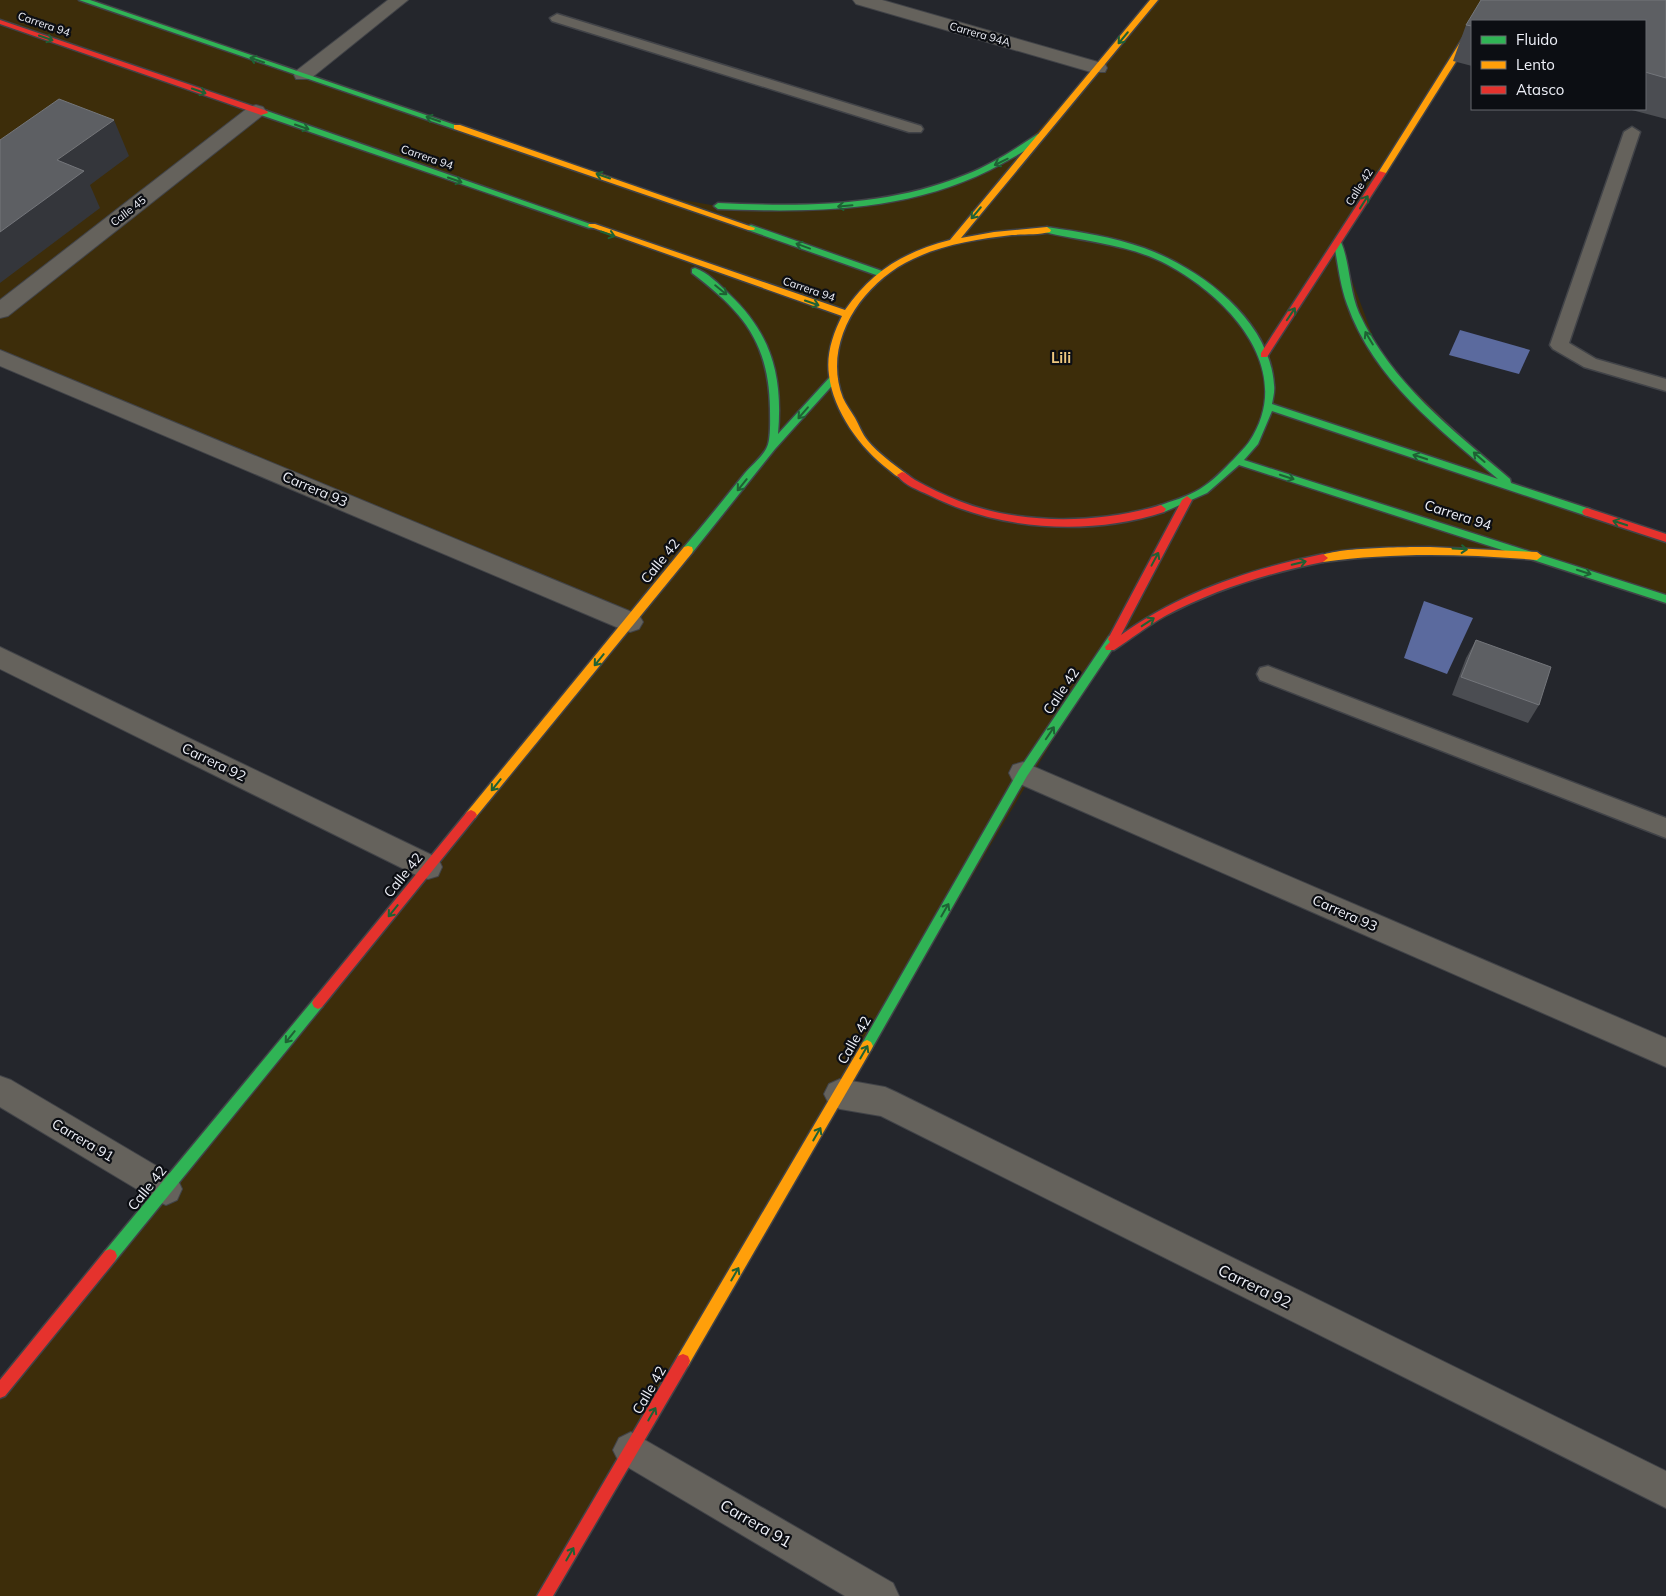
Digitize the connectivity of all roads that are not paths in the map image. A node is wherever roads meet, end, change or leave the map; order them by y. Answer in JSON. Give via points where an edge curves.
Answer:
{"nodes":[{"id":1,"x":83,"y":0,"type":"edge"},
{"id":2,"x":399,"y":0,"type":"edge"},
{"id":3,"x":862,"y":0,"type":"edge"},
{"id":4,"x":1154,"y":0,"type":"edge"},
{"id":5,"x":557,"y":18,"type":"dead end"},
{"id":6,"x":0,"y":22,"type":"edge"},
{"id":7,"x":1471,"y":32,"type":"edge"},
{"id":8,"x":1098,"y":68,"type":"junction"},
{"id":9,"x":303,"y":75,"type":"junction"},
{"id":10,"x":256,"y":111,"type":"junction"},
{"id":11,"x":915,"y":129,"type":"dead end"},
{"id":12,"x":1632,"y":132,"type":"dead end"},
{"id":13,"x":1042,"y":136,"type":"junction"},
{"id":14,"x":666,"y":198,"type":"junction"},
{"id":15,"x":954,"y":240,"type":"junction"},
{"id":16,"x":1338,"y":244,"type":"junction"},
{"id":17,"x":650,"y":248,"type":"junction"},
{"id":18,"x":882,"y":274,"type":"junction"},
{"id":19,"x":0,"y":312,"type":"edge"},
{"id":20,"x":846,"y":314,"type":"junction"},
{"id":21,"x":1264,"y":354,"type":"junction"},
{"id":22,"x":0,"y":357,"type":"edge"},
{"id":23,"x":833,"y":379,"type":"junction"},
{"id":24,"x":1666,"y":385,"type":"edge"},
{"id":25,"x":1271,"y":408,"type":"junction"},
{"id":26,"x":772,"y":447,"type":"junction"},
{"id":27,"x":1240,"y":462,"type":"junction"},
{"id":28,"x":1516,"y":489,"type":"junction"},
{"id":29,"x":1187,"y":500,"type":"junction"},
{"id":30,"x":1666,"y":538,"type":"edge"},
{"id":31,"x":1537,"y":556,"type":"junction"},
{"id":32,"x":1666,"y":599,"type":"edge"},
{"id":33,"x":630,"y":622,"type":"junction"},
{"id":34,"x":1107,"y":649,"type":"junction"},
{"id":35,"x":0,"y":657,"type":"edge"},
{"id":36,"x":1268,"y":674,"type":"dead end"},
{"id":37,"x":1023,"y":773,"type":"junction"},
{"id":38,"x":1666,"y":828,"type":"edge"},
{"id":39,"x":428,"y":868,"type":"junction"},
{"id":40,"x":1666,"y":1053,"type":"edge"},
{"id":41,"x":0,"y":1090,"type":"edge"},
{"id":42,"x":840,"y":1094,"type":"junction"},
{"id":43,"x":166,"y":1189,"type":"junction"},
{"id":44,"x":0,"y":1391,"type":"edge"},
{"id":45,"x":631,"y":1450,"type":"junction"},
{"id":46,"x":1666,"y":1490,"type":"edge"},
{"id":47,"x":545,"y":1596,"type":"edge"},
{"id":48,"x":880,"y":1596,"type":"edge"}],
"edges":[{"from":9,"to":1,"type":"street","one_way":true},
{"from":2,"to":9,"type":"street"},
{"from":3,"to":8,"type":"street","name":"Carrera 94A"},
{"from":4,"to":8,"type":"street","one_way":true},
{"from":5,"to":11,"type":"lane"},
{"from":6,"to":10,"type":"street","name":"Carrera 94","one_way":true},
{"from":16,"to":7,"type":"street","name":"Calle 42","one_way":true},
{"from":8,"to":13,"type":"street"},
{"from":14,"to":9,"type":"street","one_way":true},
{"from":10,"to":17,"type":"street","name":"Carrera 94","one_way":true},
{"from":10,"to":19,"type":"street","name":"Calle 45"},
{"from":12,"to":24,"type":"lane","via":[[1559,345],[1590,364]]},
{"from":13,"to":14,"type":"street","one_way":true,"via":[[1015,156],[980,173],[941,187],[871,203],[806,210],[758,209]]},
{"from":13,"to":15,"type":"street","one_way":true},
{"from":18,"to":14,"type":"street","one_way":true},
{"from":15,"to":18,"type":"street","via":[[927,249]]},
{"from":15,"to":21,"type":"street","via":[[999,232],[1046,230],[1095,236],[1141,249],[1183,268],[1219,292],[1246,322]]},
{"from":21,"to":16,"type":"street","name":"Calle 42","one_way":true},
{"from":28,"to":16,"type":"street","one_way":true,"via":[[1417,401],[1381,358],[1355,316]]},
{"from":17,"to":20,"type":"street","name":"Carrera 94","one_way":true},
{"from":17,"to":26,"type":"street","one_way":true,"via":[[705,277],[728,296],[762,340],[778,391],[778,419]]},
{"from":18,"to":20,"type":"street","via":[[861,293]]},
{"from":20,"to":23,"type":"street","via":[[834,346]]},
{"from":21,"to":25,"type":"street"},
{"from":22,"to":33,"type":"street","name":"Carrera 93"},
{"from":23,"to":26,"type":"street","name":"Calle 42","one_way":true},
{"from":23,"to":29,"type":"street","via":[[845,416],[871,452],[911,482],[961,506],[1018,520],[1079,524],[1136,517]]},
{"from":25,"to":27,"type":"street","via":[[1253,446]]},
{"from":28,"to":25,"type":"street","one_way":true},
{"from":26,"to":33,"type":"street","name":"Calle 42","one_way":true},
{"from":27,"to":29,"type":"street","via":[[1226,476]]},
{"from":27,"to":31,"type":"street","name":"Carrera 94","one_way":true},
{"from":30,"to":28,"type":"street","one_way":true},
{"from":34,"to":29,"type":"street","name":"Calle 42","one_way":true},
{"from":31,"to":32,"type":"street","name":"Carrera 94","one_way":true},
{"from":34,"to":31,"type":"street","one_way":true,"via":[[1167,611],[1232,582],[1303,562],[1378,551],[1456,549]]},
{"from":33,"to":39,"type":"street","name":"Calle 42","one_way":true},
{"from":37,"to":34,"type":"street","name":"Calle 42","one_way":true},
{"from":35,"to":39,"type":"street","name":"Carrera 92"},
{"from":36,"to":38,"type":"lane"},
{"from":37,"to":40,"type":"street","name":"Carrera 93"},
{"from":42,"to":37,"type":"street","name":"Calle 42","one_way":true},
{"from":39,"to":43,"type":"street","name":"Calle 42","one_way":true},
{"from":41,"to":43,"type":"street","name":"Carrera 91"},
{"from":45,"to":42,"type":"street","name":"Calle 42","one_way":true},
{"from":42,"to":46,"type":"street","name":"Carrera 92","via":[[885,1102]]},
{"from":43,"to":44,"type":"street","name":"Calle 42"},
{"from":47,"to":45,"type":"street","name":"Calle 42","one_way":true},
{"from":45,"to":48,"type":"street","name":"Carrera 91"}]}
